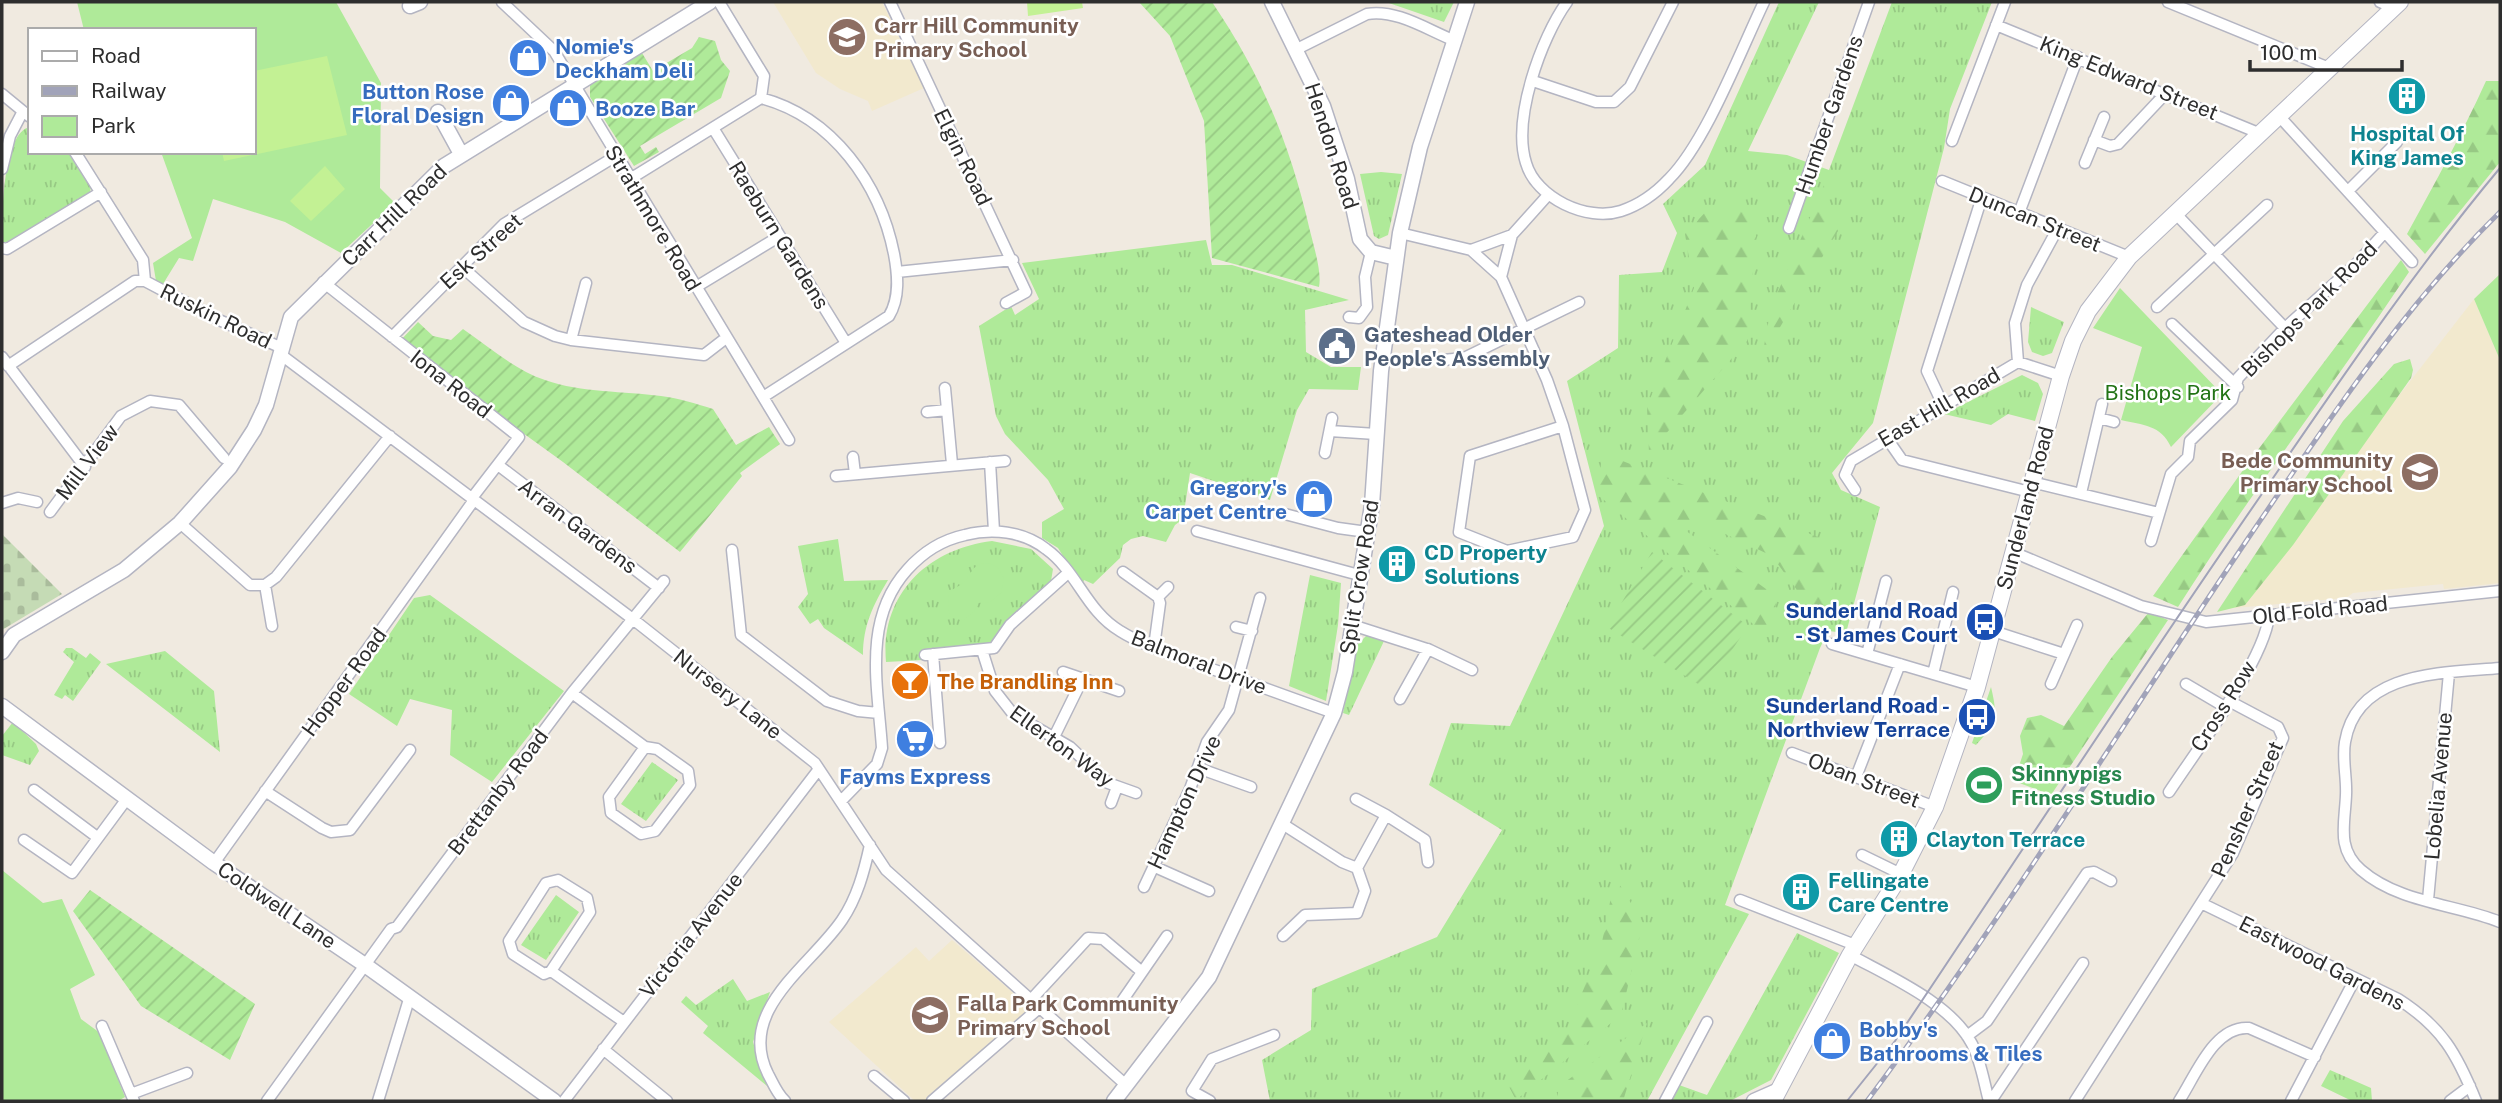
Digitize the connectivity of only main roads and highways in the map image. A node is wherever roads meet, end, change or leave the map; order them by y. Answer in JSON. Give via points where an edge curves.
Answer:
{"nodes":[{"id":1,"x":2391,"y":4,"type":"edge"},
{"id":2,"x":1776,"y":1095,"type":"edge"}],
"edges":[{"from":1,"to":2,"type":"main road","name":"Sunderland Road","via":[[2129,257],[2088,311],[2061,376],[1977,687],[1935,807],[1901,874],[1852,950]]}]}
